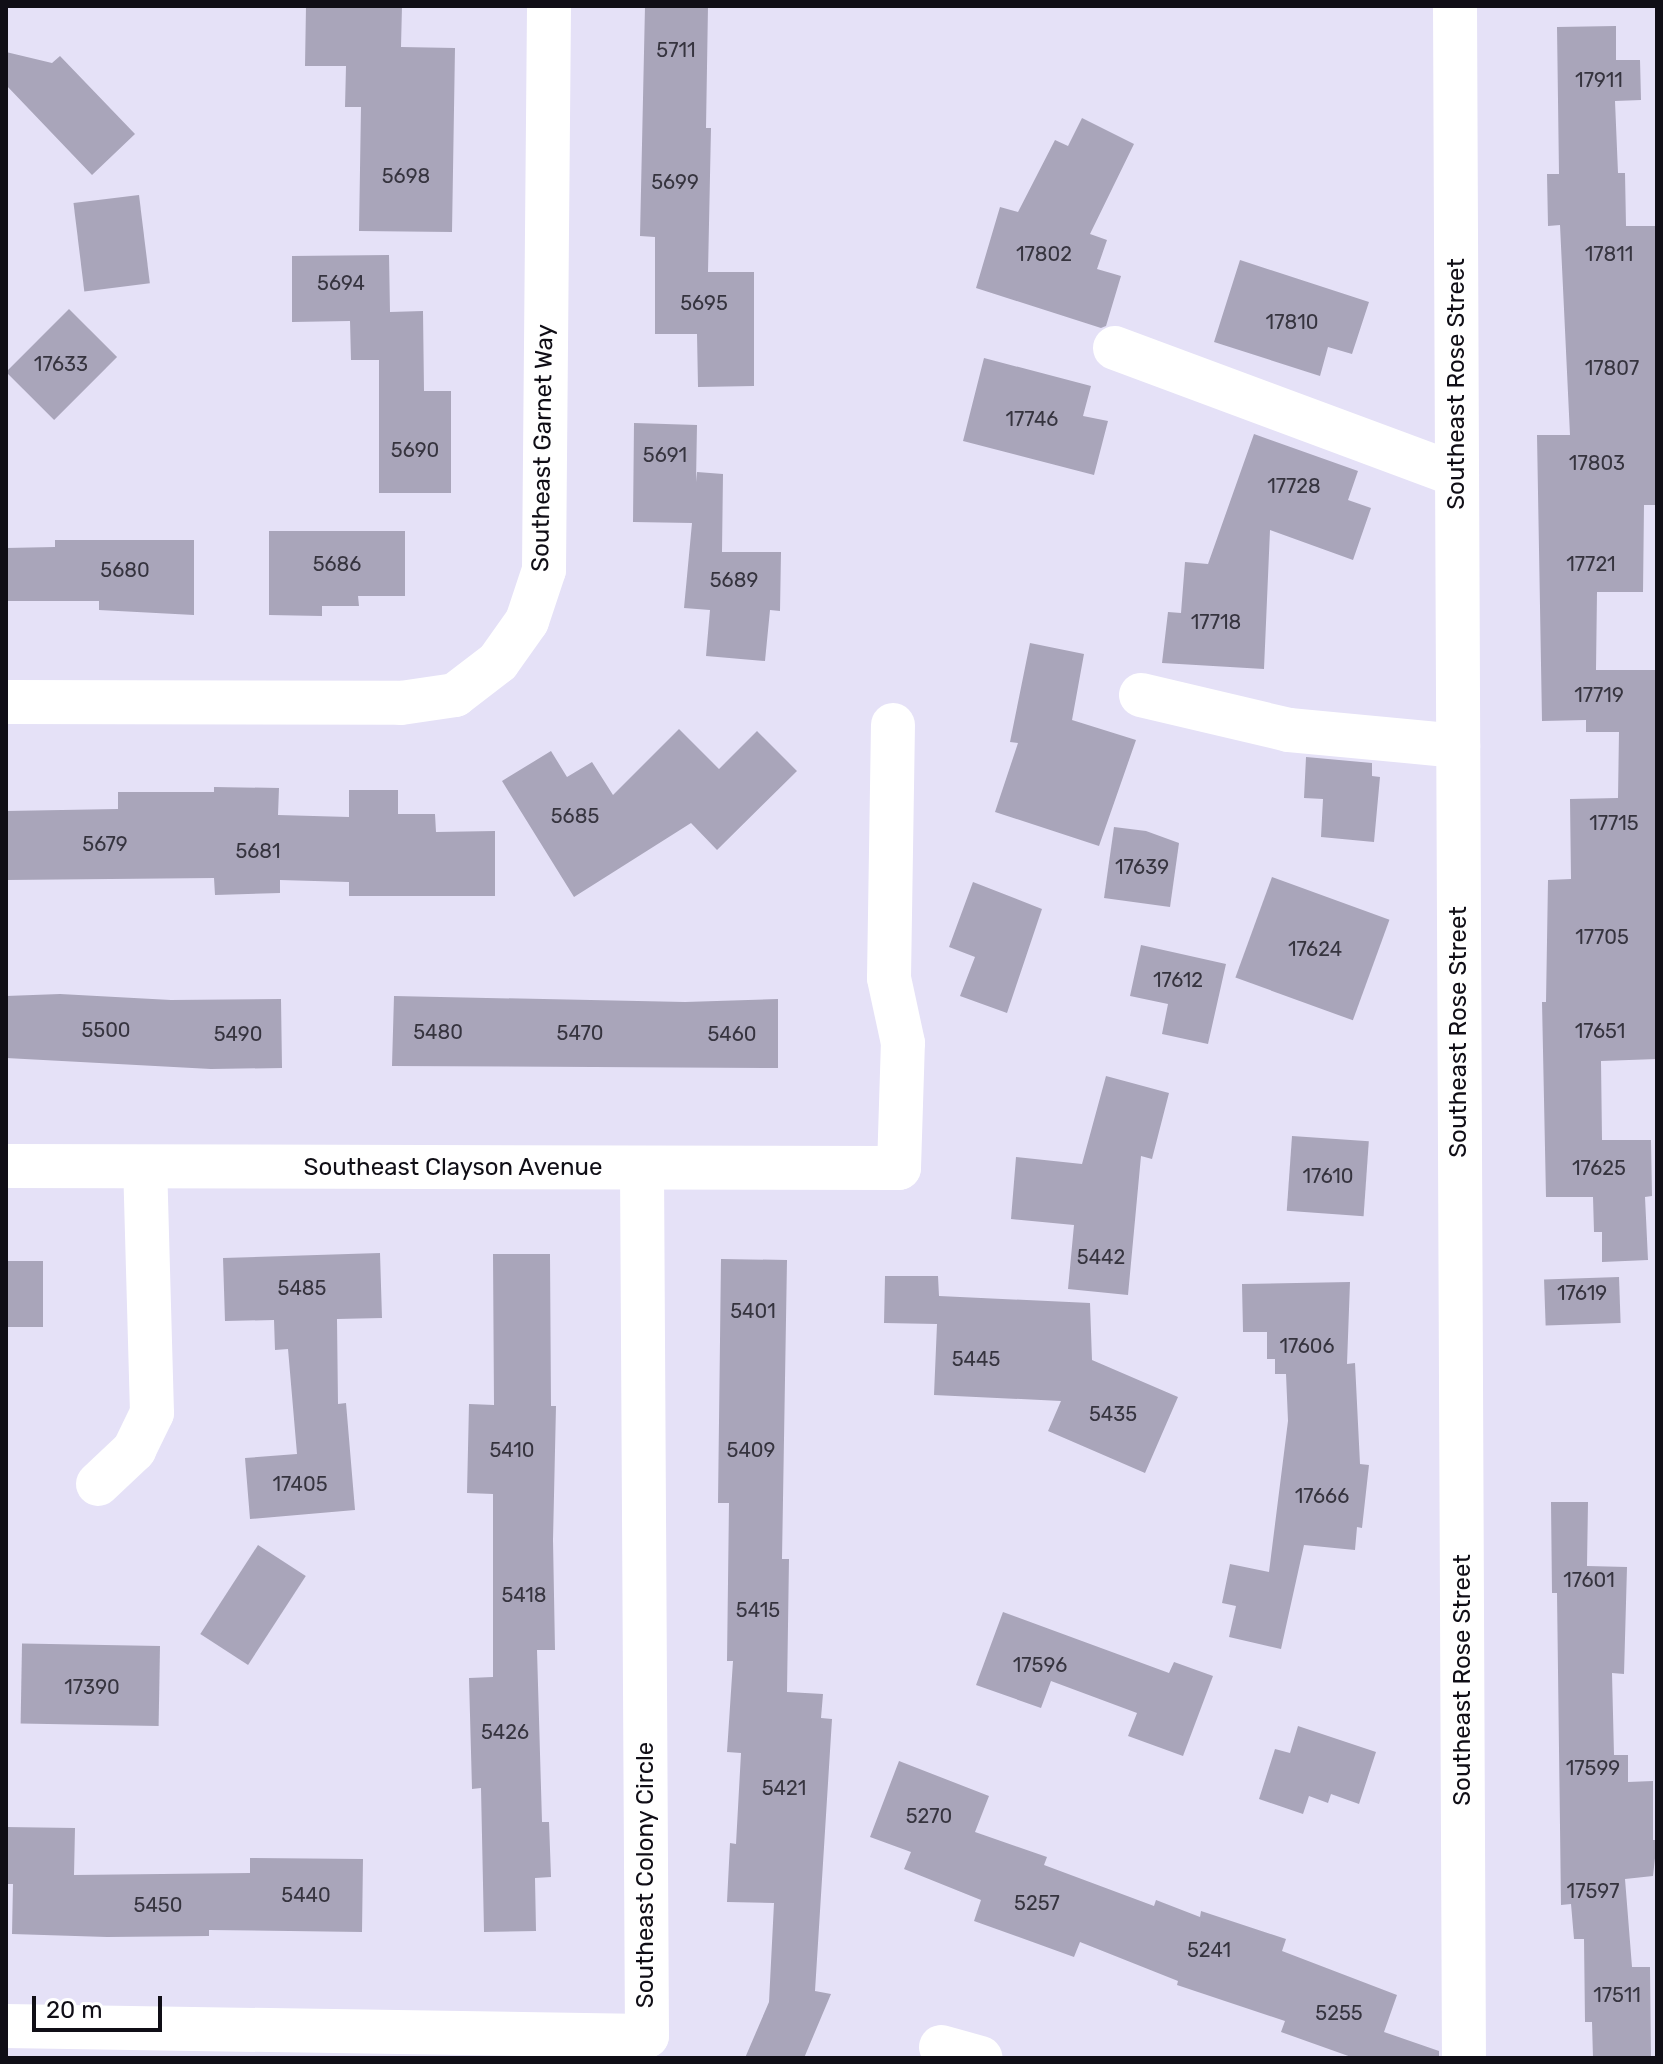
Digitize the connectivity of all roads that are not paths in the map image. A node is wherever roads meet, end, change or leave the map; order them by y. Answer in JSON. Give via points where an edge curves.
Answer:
{"nodes":[{"id":1,"x":549,"y":6,"type":"edge"},
{"id":2,"x":1455,"y":6,"type":"edge"},
{"id":3,"x":1115,"y":348,"type":"dead end"},
{"id":4,"x":1457,"y":475,"type":"junction"},
{"id":5,"x":1141,"y":695,"type":"dead end"},
{"id":6,"x":6,"y":702,"type":"edge"},
{"id":7,"x":893,"y":725,"type":"dead end"},
{"id":8,"x":1458,"y":746,"type":"junction"},
{"id":9,"x":6,"y":1166,"type":"edge"},
{"id":10,"x":145,"y":1167,"type":"junction"},
{"id":11,"x":642,"y":1168,"type":"junction"},
{"id":12,"x":98,"y":1484,"type":"dead end"},
{"id":13,"x":6,"y":2026,"type":"edge"},
{"id":14,"x":1464,"y":2058,"type":"edge"}],
"edges":[{"from":1,"to":6,"type":"street","name":"Southeast Garnet Way","via":[[544,570],[527,621],[498,662],[455,695],[401,703]]},
{"from":2,"to":4,"type":"street","name":"Southeast Rose Street"},
{"from":3,"to":4,"type":"street"},
{"from":4,"to":8,"type":"street","name":"Southeast Rose Street"},
{"from":5,"to":8,"type":"street","via":[[1289,730]]},
{"from":7,"to":11,"type":"street","name":"Southeast Clayson Avenue","via":[[889,978],[903,1043],[899,1168]]},
{"from":8,"to":14,"type":"street","name":"Southeast Rose Street"},
{"from":9,"to":10,"type":"street","name":"Southeast Clayson Avenue"},
{"from":10,"to":11,"type":"street","name":"Southeast Clayson Avenue"},
{"from":10,"to":12,"type":"street","via":[[152,1413],[134,1450]]},
{"from":11,"to":13,"type":"street","name":"Southeast Colony Circle","via":[[647,2036]]}]}
